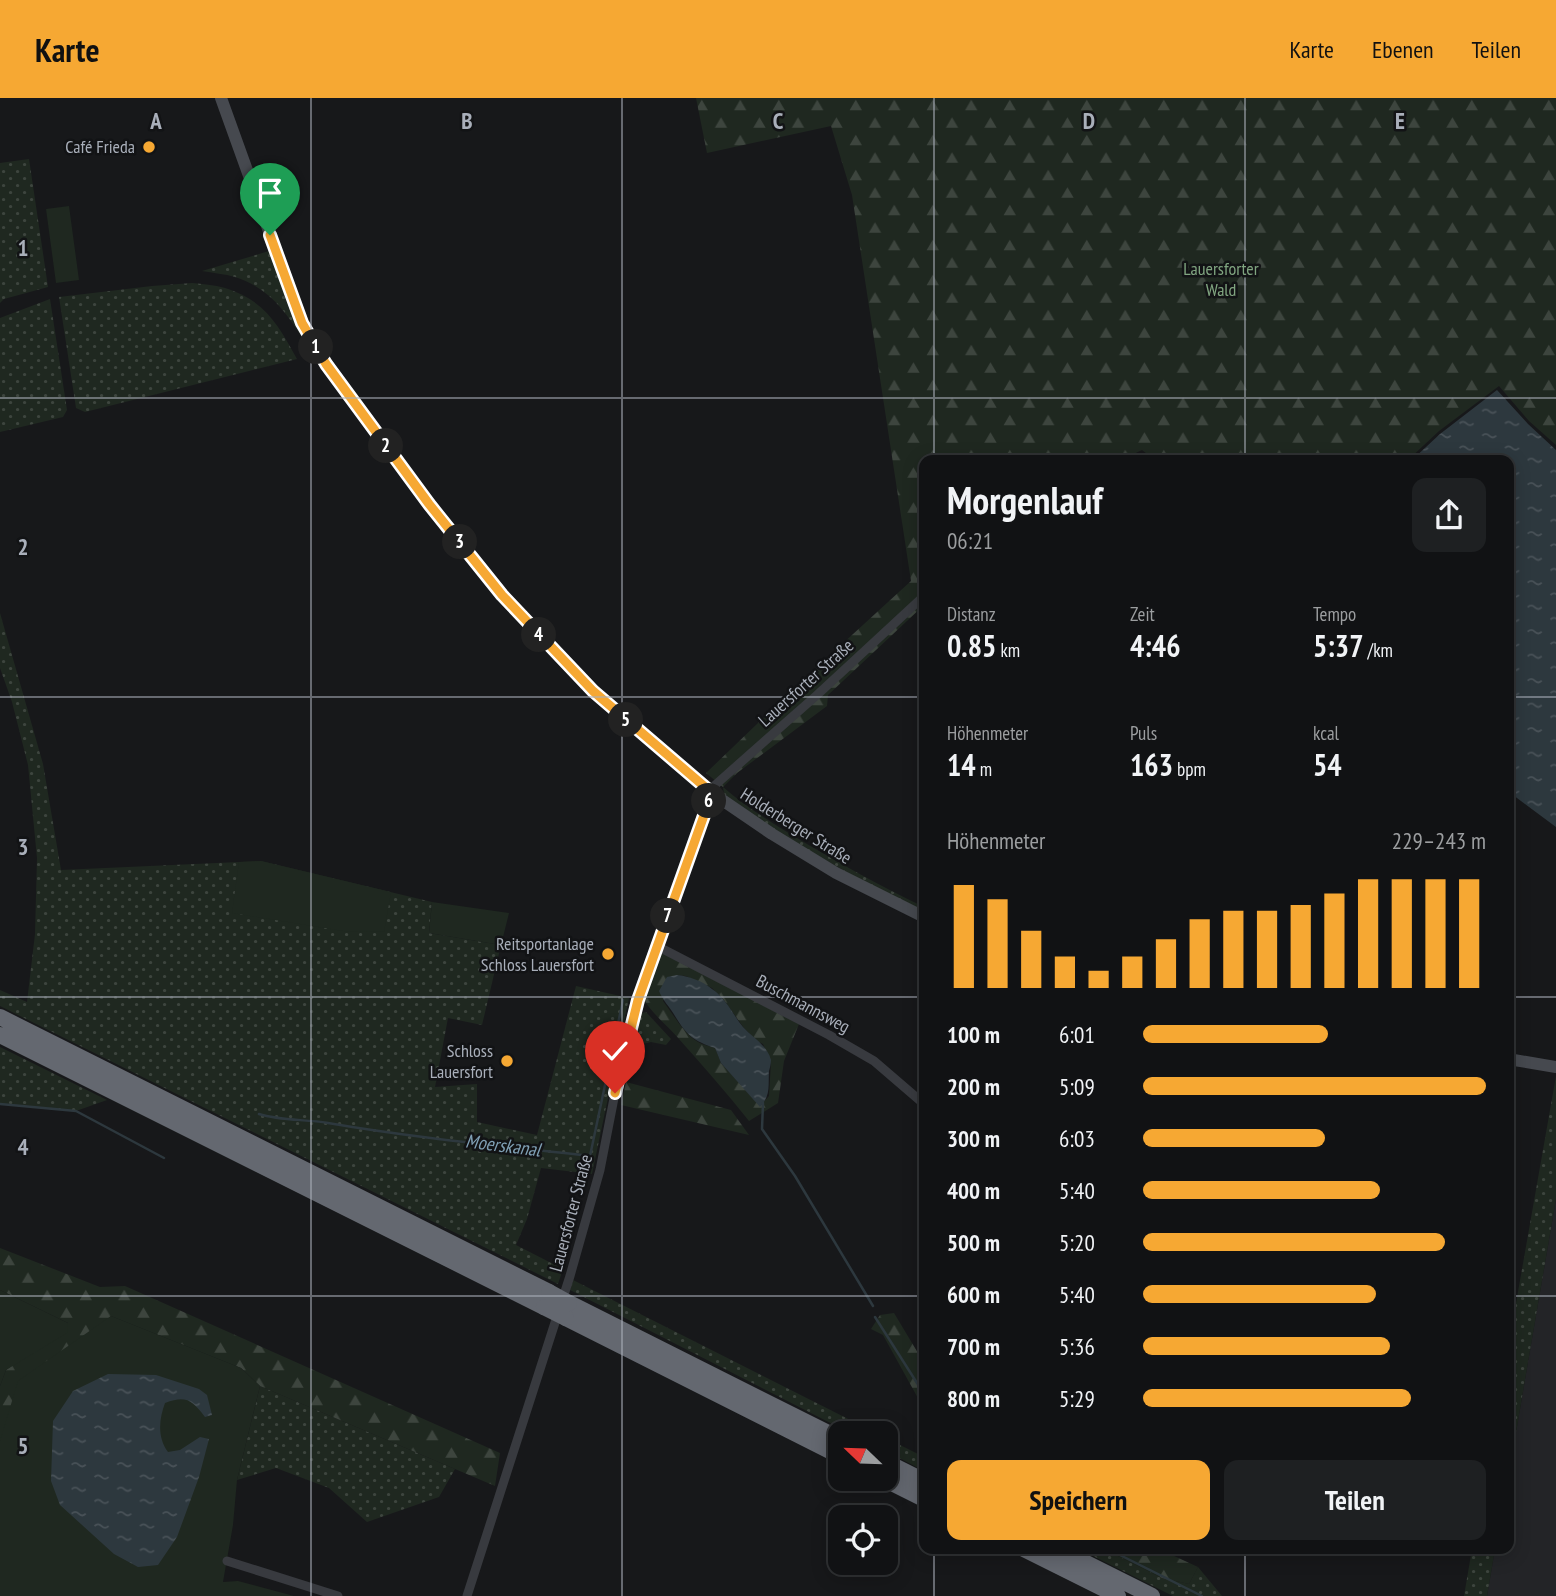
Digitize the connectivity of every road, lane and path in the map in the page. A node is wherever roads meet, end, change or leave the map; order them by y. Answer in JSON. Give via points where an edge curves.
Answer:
{"nodes":[{"id":1,"x":221,"y":98,"type":"edge"},
{"id":2,"x":919,"y":601,"type":"edge"},
{"id":3,"x":712,"y":793,"type":"junction"},
{"id":4,"x":919,"y":914,"type":"edge"},
{"id":5,"x":657,"y":946,"type":"junction"},
{"id":6,"x":0,"y":1017,"type":"edge"},
{"id":7,"x":0,"y":1035,"type":"edge"},
{"id":8,"x":1514,"y":1060,"type":"edge"},
{"id":9,"x":1556,"y":1068,"type":"edge"},
{"id":10,"x":919,"y":1097,"type":"edge"},
{"id":11,"x":546,"y":1300,"type":"junction"},
{"id":12,"x":568,"y":1310,"type":"junction"},
{"id":13,"x":828,"y":1433,"type":"edge"},
{"id":14,"x":828,"y":1451,"type":"edge"},
{"id":15,"x":898,"y":1468,"type":"edge"},
{"id":16,"x":919,"y":1478,"type":"edge"},
{"id":17,"x":898,"y":1486,"type":"edge"},
{"id":18,"x":919,"y":1496,"type":"edge"},
{"id":19,"x":1034,"y":1554,"type":"edge"},
{"id":20,"x":1068,"y":1554,"type":"edge"},
{"id":21,"x":227,"y":1561,"type":"dead end"},
{"id":22,"x":338,"y":1596,"type":"edge"},
{"id":23,"x":467,"y":1596,"type":"edge"},
{"id":24,"x":1118,"y":1596,"type":"edge"},
{"id":25,"x":1152,"y":1596,"type":"edge"}],
"edges":[{"from":1,"to":3,"type":"main road","name":"Holderberger Straße","via":[[302,323],[326,364],[502,595],[593,691]]},
{"from":2,"to":3,"type":"street","name":"Lauersforter Straße","via":[[713,786]]},
{"from":3,"to":4,"type":"main road","name":"Holderberger Straße","via":[[836,873]]},
{"from":3,"to":5,"type":"street","name":"Lauersforter Straße"},
{"from":5,"to":10,"type":"street","name":"Buschmannsweg","via":[[874,1060]]},
{"from":5,"to":23,"type":"street","name":"Lauersforter Straße","via":[[638,1000],[600,1170],[570,1276]]},
{"from":6,"to":11,"type":"highway"},
{"from":7,"to":11,"type":"highway"},
{"from":8,"to":9,"type":"main road"},
{"from":11,"to":12,"type":"highway","bridge":true},
{"from":12,"to":13,"type":"highway"},
{"from":12,"to":14,"type":"highway"},
{"from":15,"to":16,"type":"highway"},
{"from":17,"to":18,"type":"highway"},
{"from":19,"to":24,"type":"highway"},
{"from":20,"to":25,"type":"highway"},
{"from":21,"to":22,"type":"street"}]}
